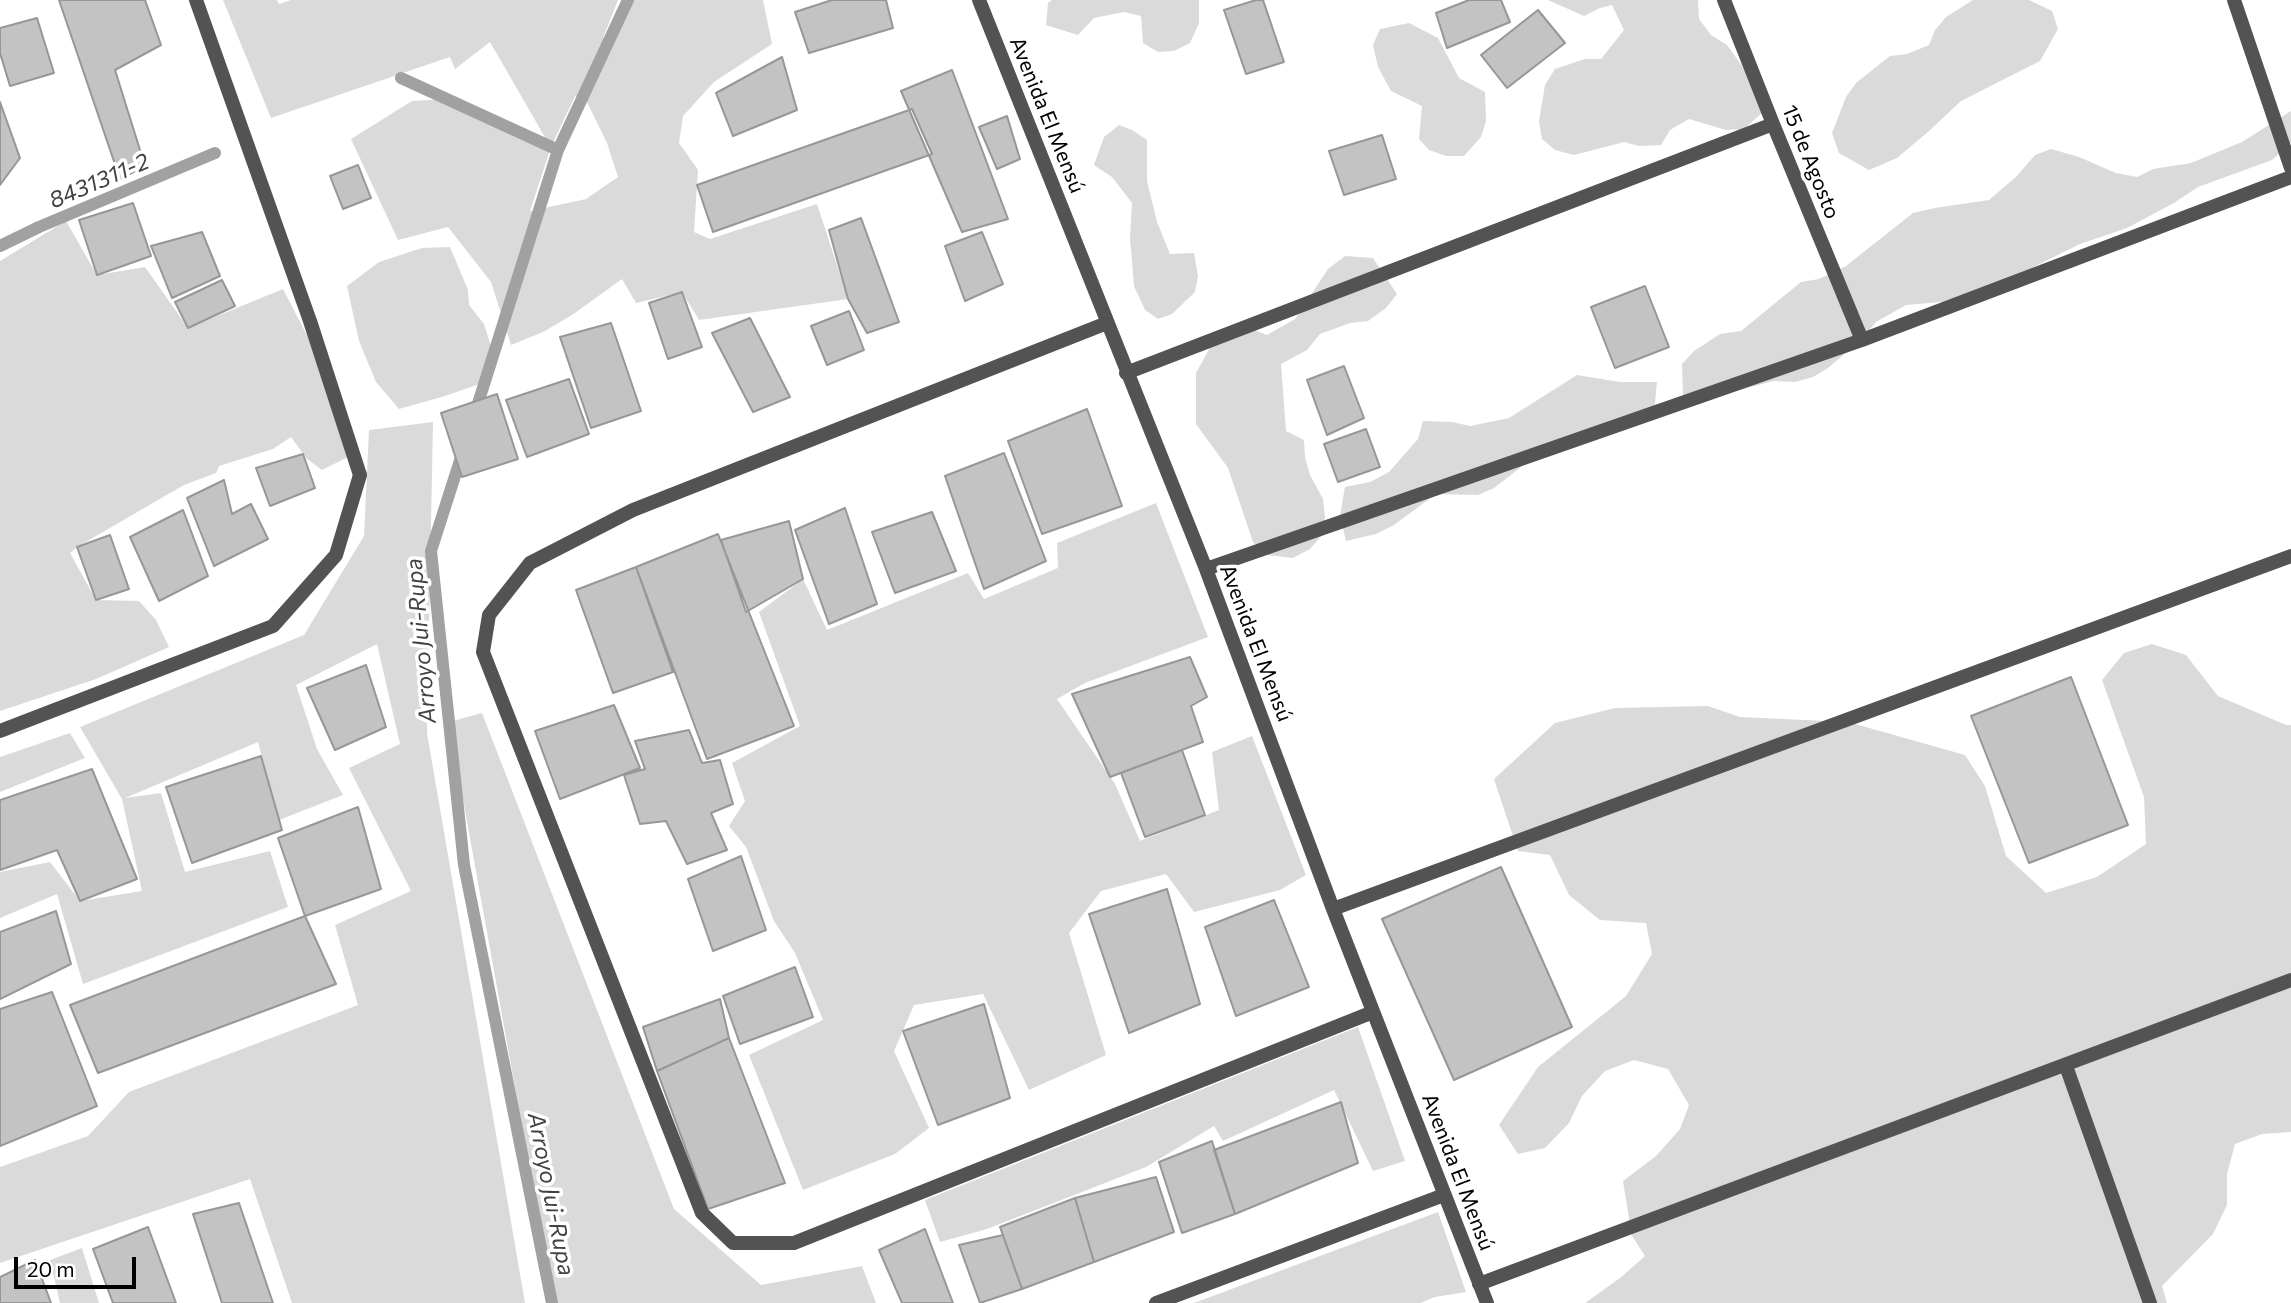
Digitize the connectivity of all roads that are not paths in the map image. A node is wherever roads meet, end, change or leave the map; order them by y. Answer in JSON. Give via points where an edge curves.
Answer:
{"nodes":[{"id":1,"x":195,"y":0,"type":"edge"},
{"id":2,"x":979,"y":0,"type":"edge"},
{"id":3,"x":1724,"y":0,"type":"edge"},
{"id":4,"x":2234,"y":0,"type":"edge"},
{"id":5,"x":1773,"y":124,"type":"junction"},
{"id":6,"x":2291,"y":168,"type":"edge"},
{"id":7,"x":2291,"y":177,"type":"edge"},
{"id":8,"x":1107,"y":323,"type":"junction"},
{"id":9,"x":1862,"y":340,"type":"junction"},
{"id":10,"x":1126,"y":373,"type":"junction"},
{"id":11,"x":2291,"y":556,"type":"edge"},
{"id":12,"x":1206,"y":569,"type":"junction"},
{"id":13,"x":0,"y":731,"type":"edge"},
{"id":14,"x":1333,"y":909,"type":"junction"},
{"id":15,"x":2291,"y":980,"type":"edge"},
{"id":16,"x":1373,"y":1012,"type":"junction"},
{"id":17,"x":2066,"y":1066,"type":"junction"},
{"id":18,"x":1444,"y":1195,"type":"junction"},
{"id":19,"x":1479,"y":1284,"type":"junction"},
{"id":20,"x":1156,"y":1303,"type":"edge"},
{"id":21,"x":1487,"y":1303,"type":"edge"},
{"id":22,"x":2150,"y":1303,"type":"edge"}],
"edges":[{"from":1,"to":13,"type":"street","via":[[360,475],[336,555],[273,626]]},
{"from":2,"to":8,"type":"street","name":"Avenida El Mensú"},
{"from":3,"to":5,"type":"street","name":"15 de Agosto"},
{"from":4,"to":6,"type":"street"},
{"from":5,"to":9,"type":"street","name":"15 de Agosto"},
{"from":5,"to":10,"type":"street"},
{"from":7,"to":9,"type":"street"},
{"from":8,"to":10,"type":"street","name":"Avenida El Mensú"},
{"from":8,"to":16,"type":"street","via":[[633,510],[530,563],[489,615],[483,652],[702,1213],[733,1243],[794,1243]]},
{"from":9,"to":12,"type":"street"},
{"from":10,"to":12,"type":"street","name":"Avenida El Mensú"},
{"from":11,"to":14,"type":"street"},
{"from":12,"to":14,"type":"street","name":"Avenida El Mensú"},
{"from":14,"to":16,"type":"street","name":"Avenida El Mensú"},
{"from":15,"to":17,"type":"street"},
{"from":16,"to":18,"type":"street","name":"Avenida El Mensú"},
{"from":17,"to":19,"type":"street"},
{"from":17,"to":22,"type":"street"},
{"from":18,"to":19,"type":"street","name":"Avenida El Mensú"},
{"from":18,"to":20,"type":"street"},
{"from":19,"to":21,"type":"street","name":"Avenida El Mensú"}]}
